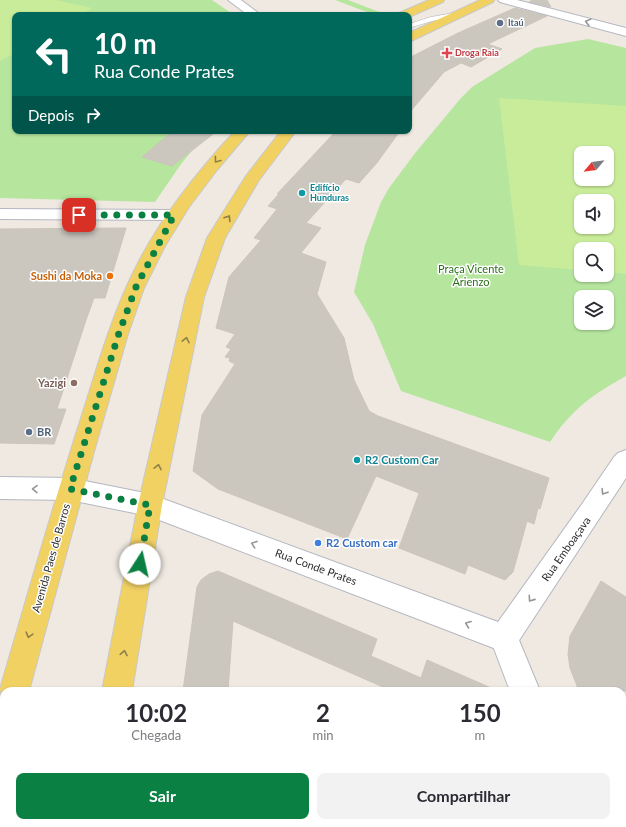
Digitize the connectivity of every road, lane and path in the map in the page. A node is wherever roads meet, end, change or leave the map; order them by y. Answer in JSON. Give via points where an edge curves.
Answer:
{"nodes":[{"id":1,"x":234,"y":0,"type":"edge"},
{"id":2,"x":439,"y":0,"type":"edge"},
{"id":3,"x":489,"y":0,"type":"edge"},
{"id":4,"x":504,"y":0,"type":"edge"},
{"id":5,"x":251,"y":12,"type":"edge"},
{"id":6,"x":410,"y":12,"type":"edge"},
{"id":7,"x":454,"y":16,"type":"junction"},
{"id":8,"x":412,"y":25,"type":"edge"},
{"id":9,"x":626,"y":32,"type":"edge"},
{"id":10,"x":412,"y":37,"type":"edge"},
{"id":11,"x":240,"y":134,"type":"edge"},
{"id":12,"x":287,"y":134,"type":"edge"},
{"id":13,"x":0,"y":214,"type":"edge"},
{"id":14,"x":174,"y":215,"type":"junction"},
{"id":15,"x":626,"y":460,"type":"edge"},
{"id":16,"x":0,"y":488,"type":"edge"},
{"id":17,"x":70,"y":489,"type":"junction"},
{"id":18,"x":150,"y":505,"type":"junction"},
{"id":19,"x":504,"y":638,"type":"junction"},
{"id":20,"x":15,"y":687,"type":"edge"},
{"id":21,"x":118,"y":687,"type":"edge"},
{"id":22,"x":523,"y":687,"type":"edge"}],
"edges":[{"from":1,"to":5,"type":"street"},
{"from":2,"to":6,"type":"main road"},
{"from":3,"to":7,"type":"main road"},
{"from":9,"to":4,"type":"street","one_way":true},
{"from":7,"to":8,"type":"lane"},
{"from":7,"to":10,"type":"main road"},
{"from":11,"to":14,"type":"main road","name":"Avenida Paes de Barros","one_way":true,"via":[[222,153]]},
{"from":18,"to":12,"type":"main road","one_way":true,"via":[[195,296],[216,238],[252,179]]},
{"from":13,"to":14,"type":"street"},
{"from":14,"to":17,"type":"main road","name":"Avenida Paes de Barros","via":[[136,287]]},
{"from":15,"to":19,"type":"street","name":"Rua Emboaçava","one_way":true},
{"from":17,"to":16,"type":"street","name":"Rua Conde Prates","one_way":true},
{"from":17,"to":18,"type":"street","name":"Rua Conde Prates"},
{"from":17,"to":20,"type":"main road","name":"Avenida Paes de Barros","one_way":true},
{"from":19,"to":18,"type":"street","name":"Rua Conde Prates","one_way":true},
{"from":21,"to":18,"type":"main road","one_way":true},
{"from":19,"to":22,"type":"street"}]}
